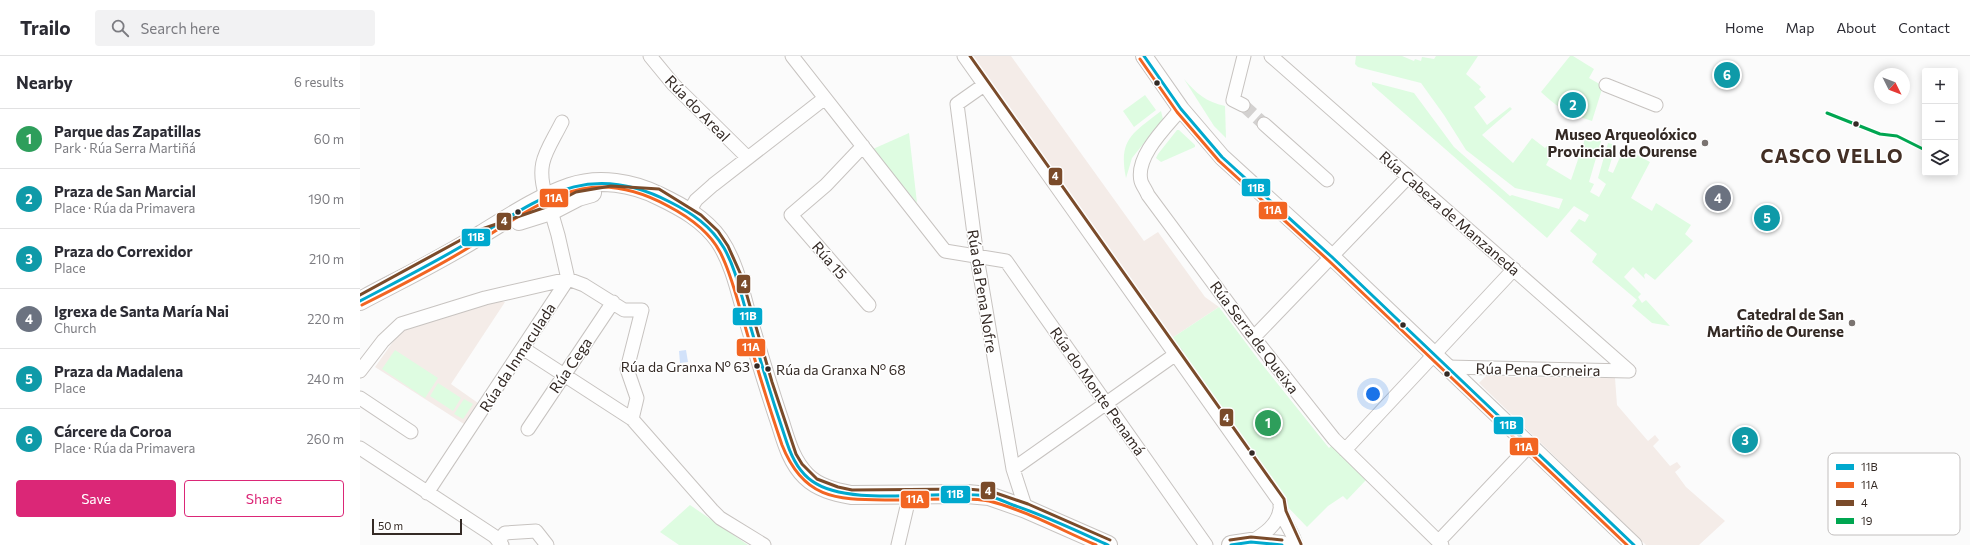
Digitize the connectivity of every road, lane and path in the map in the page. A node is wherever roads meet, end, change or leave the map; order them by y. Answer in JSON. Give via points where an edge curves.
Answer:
{"nodes":[{"id":1,"x":650,"y":56,"type":"edge"},
{"id":2,"x":792,"y":56,"type":"edge"},
{"id":3,"x":964,"y":56,"type":"edge"},
{"id":4,"x":1144,"y":56,"type":"edge"},
{"id":5,"x":1244,"y":56,"type":"edge"},
{"id":6,"x":1271,"y":56,"type":"edge"},
{"id":7,"x":984,"y":85,"type":"junction"},
{"id":8,"x":1606,"y":85,"type":"dead end"},
{"id":9,"x":824,"y":98,"type":"junction"},
{"id":10,"x":1238,"y":103,"type":"dead end"},
{"id":11,"x":1656,"y":105,"type":"dead end"},
{"id":12,"x":1181,"y":109,"type":"junction"},
{"id":13,"x":562,"y":122,"type":"dead end"},
{"id":14,"x":1264,"y":124,"type":"tunnel mouth"},
{"id":15,"x":863,"y":146,"type":"junction"},
{"id":16,"x":748,"y":158,"type":"junction"},
{"id":17,"x":1408,"y":177,"type":"junction"},
{"id":18,"x":1327,"y":180,"type":"dead end"},
{"id":19,"x":548,"y":204,"type":"junction"},
{"id":20,"x":689,"y":212,"type":"junction"},
{"id":21,"x":977,"y":257,"type":"junction"},
{"id":22,"x":1332,"y":257,"type":"junction"},
{"id":23,"x":1514,"y":270,"type":"junction"},
{"id":24,"x":568,"y":279,"type":"junction"},
{"id":25,"x":360,"y":301,"type":"edge"},
{"id":26,"x":613,"y":302,"type":"junction"},
{"id":27,"x":869,"y":305,"type":"dead end"},
{"id":28,"x":1254,"y":338,"type":"junction"},
{"id":29,"x":524,"y":349,"type":"junction"},
{"id":30,"x":1176,"y":354,"type":"junction"},
{"id":31,"x":1434,"y":355,"type":"junction"},
{"id":32,"x":1447,"y":367,"type":"junction"},
{"id":33,"x":1629,"y":371,"type":"joint"},
{"id":34,"x":360,"y":372,"type":"edge"},
{"id":35,"x":564,"y":375,"type":"junction"},
{"id":36,"x":360,"y":398,"type":"edge"},
{"id":37,"x":1107,"y":403,"type":"junction"},
{"id":38,"x":632,"y":419,"type":"junction"},
{"id":39,"x":528,"y":429,"type":"dead end"},
{"id":40,"x":412,"y":432,"type":"dead end"},
{"id":41,"x":1530,"y":446,"type":"junction"},
{"id":42,"x":360,"y":448,"type":"edge"},
{"id":43,"x":1345,"y":450,"type":"junction"},
{"id":44,"x":1013,"y":469,"type":"junction"},
{"id":45,"x":427,"y":493,"type":"junction"},
{"id":46,"x":910,"y":494,"type":"junction"},
{"id":47,"x":1280,"y":506,"type":"junction"},
{"id":48,"x":1026,"y":509,"type":"junction"},
{"id":49,"x":498,"y":541,"type":"edge"},
{"id":50,"x":1251,"y":542,"type":"junction"},
{"id":51,"x":1100,"y":543,"type":"edge"},
{"id":52,"x":1440,"y":543,"type":"edge"},
{"id":53,"x":547,"y":545,"type":"edge"},
{"id":54,"x":764,"y":545,"type":"edge"},
{"id":55,"x":898,"y":545,"type":"edge"},
{"id":56,"x":1206,"y":545,"type":"edge"},
{"id":57,"x":1231,"y":545,"type":"edge"},
{"id":58,"x":1282,"y":545,"type":"edge"},
{"id":59,"x":1296,"y":545,"type":"edge"},
{"id":60,"x":1634,"y":545,"type":"edge"}],
"edges":[{"from":1,"to":16,"type":"street","name":"Rúa do Areal","via":[[673,84]]},
{"from":2,"to":9,"type":"street","name":"Rúa do Monte Penamá"},
{"from":3,"to":7,"type":"street"},
{"from":4,"to":12,"type":"street"},
{"from":5,"to":10,"type":"street"},
{"from":6,"to":17,"type":"street","name":"Rúa Cabeza de Manzaneda"},
{"from":7,"to":21,"type":"street","name":"Rúa da Pena Nofre","via":[[957,104]]},
{"from":7,"to":30,"type":"street"},
{"from":8,"to":11,"type":"street"},
{"from":9,"to":15,"type":"street","name":"Rúa do Monte Penamá"},
{"from":9,"to":16,"type":"street"},
{"from":12,"to":22,"type":"street","via":[[1222,157]]},
{"from":12,"to":28,"type":"street","name":"Rúa Serra de Queixa","via":[[1143,160],[1141,182]]},
{"from":13,"to":19,"type":"street","via":[[542,162],[542,183]]},
{"from":14,"to":18,"type":"street"},
{"from":15,"to":21,"type":"street","name":"Rúa do Monte Penamá","via":[[945,251]]},
{"from":15,"to":27,"type":"street","name":"Rúa 15","via":[[826,185],[791,215]]},
{"from":16,"to":20,"type":"street","via":[[696,200]]},
{"from":17,"to":22,"type":"street"},
{"from":17,"to":23,"type":"street","name":"Rúa Cabeza de Manzaneda"},
{"from":19,"to":20,"type":"main road","via":[[596,192],[627,192],[657,194]]},
{"from":19,"to":24,"type":"street"},
{"from":19,"to":25,"type":"main road","via":[[481,235]]},
{"from":20,"to":46,"type":"main road","via":[[714,234],[729,260],[791,456],[798,467],[814,483],[837,492],[868,496]]},
{"from":21,"to":37,"type":"street","name":"Rúa do Monte Penamá","via":[[1006,261]]},
{"from":21,"to":44,"type":"street","name":"Rúa da Pena Nofre"},
{"from":22,"to":28,"type":"street"},
{"from":22,"to":31,"type":"street"},
{"from":23,"to":31,"type":"street"},
{"from":23,"to":33,"type":"street","name":"Rúa Cabeza de Manzaneda"},
{"from":24,"to":26,"type":"street"},
{"from":24,"to":29,"type":"street","name":"Rúa da Inmaculada"},
{"from":24,"to":34,"type":"street","via":[[486,298],[401,324],[383,341]]},
{"from":26,"to":35,"type":"street","name":"Rúa Cega"},
{"from":26,"to":38,"type":"street","via":[[624,310],[642,310],[627,369],[637,398]]},
{"from":28,"to":43,"type":"street","name":"Rúa Serra de Queixa"},
{"from":29,"to":35,"type":"street"},
{"from":29,"to":45,"type":"street","name":"Rúa da Inmaculada"},
{"from":30,"to":37,"type":"street"},
{"from":30,"to":47,"type":"street"},
{"from":31,"to":32,"type":"street"},
{"from":31,"to":43,"type":"street"},
{"from":32,"to":33,"type":"street","name":"Rúa Pena Corneira"},
{"from":32,"to":41,"type":"street"},
{"from":35,"to":38,"type":"street"},
{"from":35,"to":39,"type":"street","name":"Rúa Cega"},
{"from":36,"to":40,"type":"street"},
{"from":37,"to":44,"type":"street"},
{"from":37,"to":56,"type":"street","name":"Rúa do Monte Penamá"},
{"from":38,"to":54,"type":"street","via":[[720,518]]},
{"from":41,"to":52,"type":"street"},
{"from":41,"to":60,"type":"street"},
{"from":42,"to":45,"type":"street"},
{"from":43,"to":52,"type":"street","name":"Rúa Serra de Queixa"},
{"from":44,"to":48,"type":"street","name":"Rúa da Pena Nofre"},
{"from":45,"to":49,"type":"street"},
{"from":46,"to":48,"type":"main road","via":[[979,495]]},
{"from":46,"to":55,"type":"street"},
{"from":47,"to":50,"type":"street","via":[[1279,517],[1273,525]]},
{"from":47,"to":59,"type":"street"},
{"from":48,"to":51,"type":"main road"},
{"from":49,"to":53,"type":"street","via":[[505,533],[536,531]]},
{"from":50,"to":57,"type":"main road"},
{"from":50,"to":58,"type":"main road"}]}
